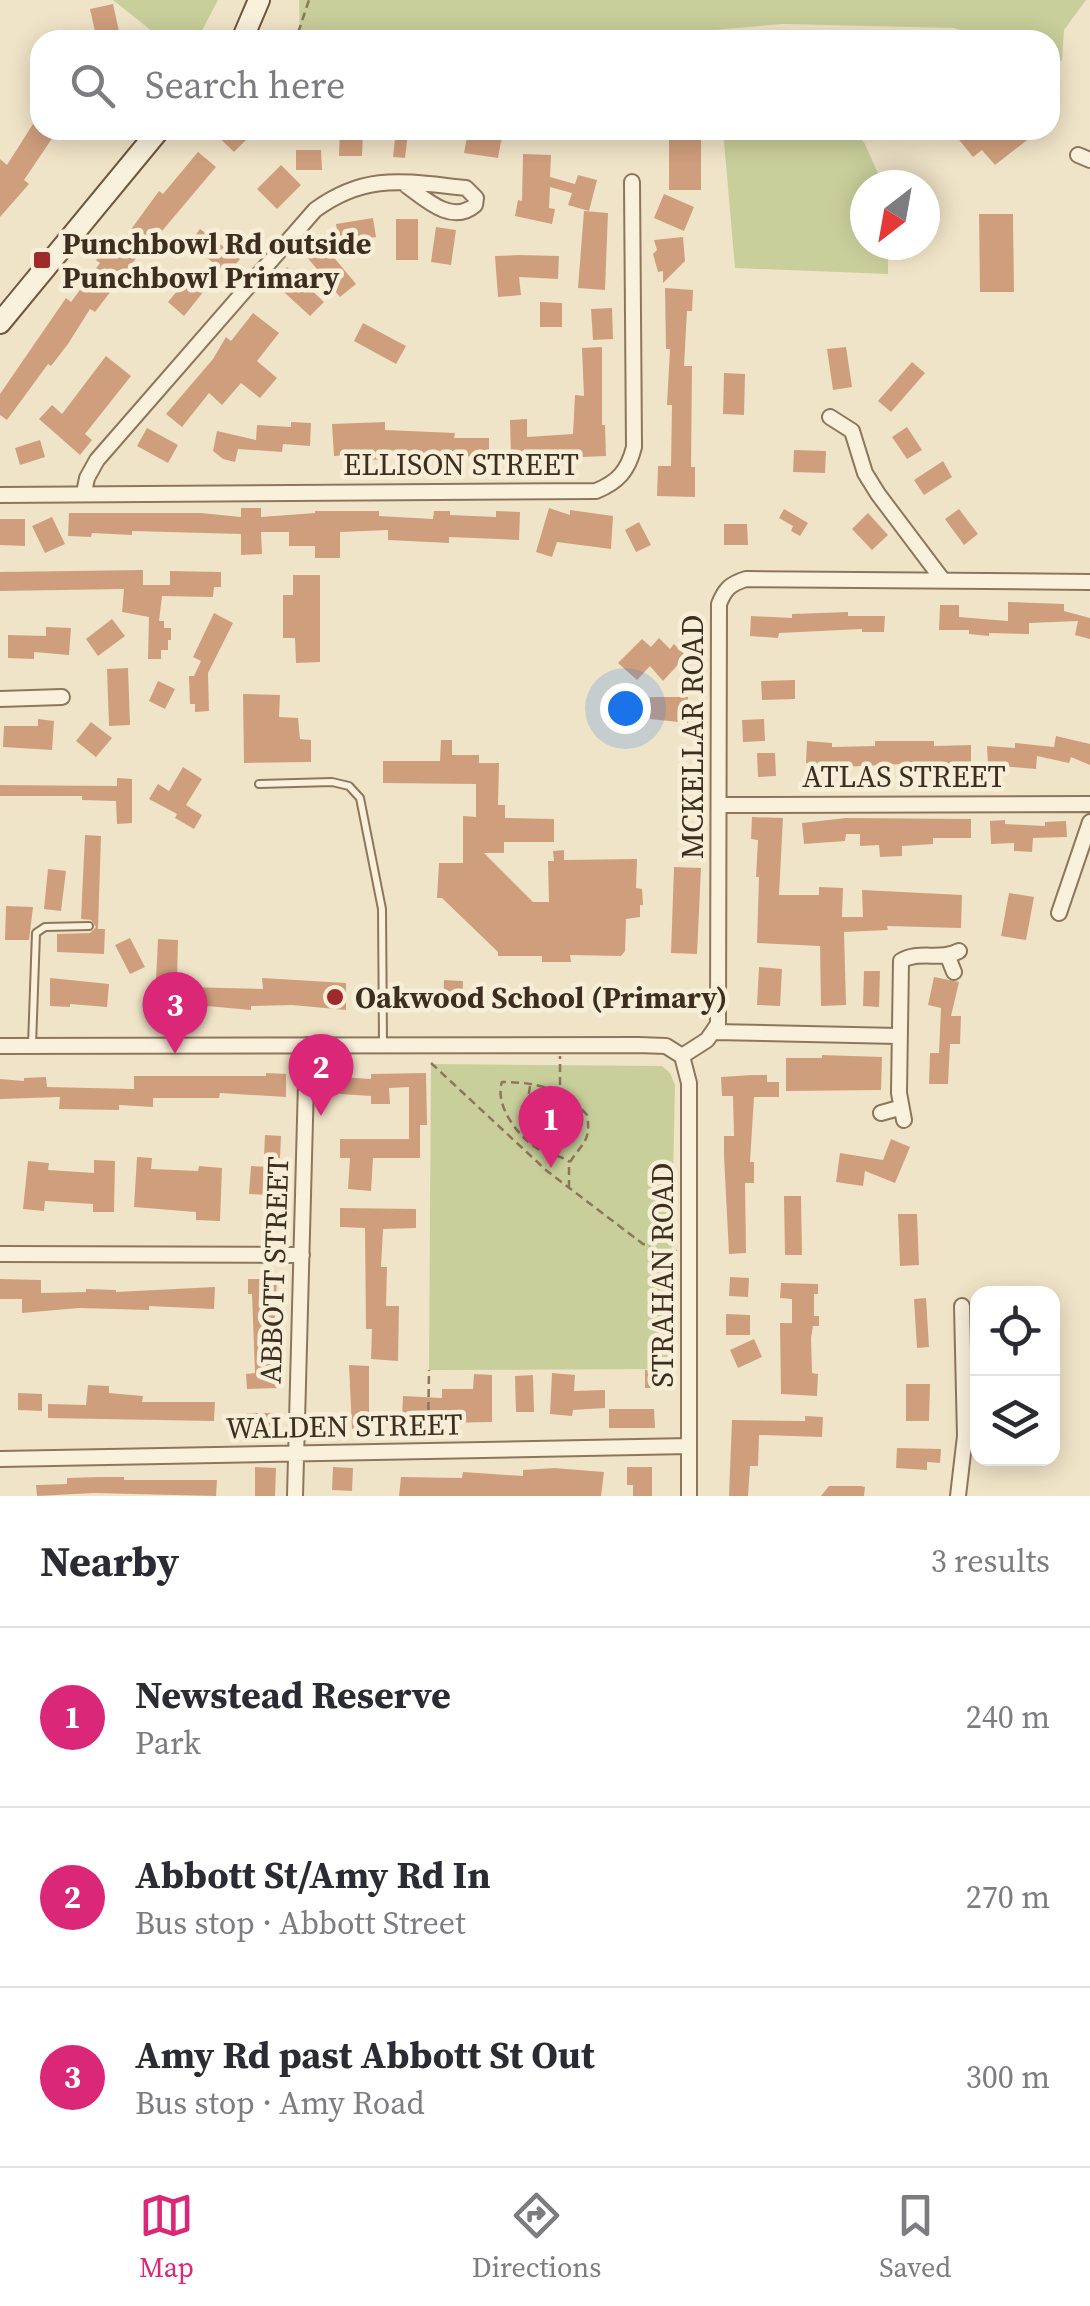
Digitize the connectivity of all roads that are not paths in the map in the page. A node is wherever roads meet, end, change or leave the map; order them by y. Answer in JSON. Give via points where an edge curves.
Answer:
{"nodes":[{"id":1,"x":259,"y":0,"type":"edge"},
{"id":2,"x":246,"y":30,"type":"edge"},
{"id":3,"x":151,"y":140,"type":"edge"},
{"id":4,"x":632,"y":182,"type":"dead end"},
{"id":5,"x":406,"y":185,"type":"dead end"},
{"id":6,"x":0,"y":324,"type":"edge"},
{"id":7,"x":830,"y":417,"type":"dead end"},
{"id":8,"x":84,"y":493,"type":"junction"},
{"id":9,"x":0,"y":495,"type":"edge"},
{"id":10,"x":942,"y":579,"type":"junction"},
{"id":11,"x":1090,"y":582,"type":"edge"},
{"id":12,"x":62,"y":697,"type":"dead end"},
{"id":13,"x":0,"y":699,"type":"edge"},
{"id":14,"x":259,"y":784,"type":"dead end"},
{"id":15,"x":719,"y":804,"type":"junction"},
{"id":16,"x":1090,"y":804,"type":"edge"},
{"id":17,"x":1090,"y":822,"type":"edge"},
{"id":18,"x":1059,"y":913,"type":"dead end"},
{"id":19,"x":89,"y":926,"type":"dead end"},
{"id":20,"x":954,"y":972,"type":"dead end"},
{"id":21,"x":715,"y":1032,"type":"junction"},
{"id":22,"x":898,"y":1036,"type":"junction"},
{"id":23,"x":383,"y":1044,"type":"junction"},
{"id":24,"x":306,"y":1045,"type":"junction"},
{"id":25,"x":0,"y":1046,"type":"edge"},
{"id":26,"x":32,"y":1046,"type":"junction"},
{"id":27,"x":682,"y":1056,"type":"junction"},
{"id":28,"x":881,"y":1113,"type":"dead end"},
{"id":29,"x":0,"y":1254,"type":"edge"},
{"id":30,"x":302,"y":1255,"type":"junction"},
{"id":31,"x":962,"y":1306,"type":"dead end"},
{"id":32,"x":689,"y":1446,"type":"junction"},
{"id":33,"x":296,"y":1454,"type":"junction"},
{"id":34,"x":0,"y":1459,"type":"edge"},
{"id":35,"x":296,"y":1496,"type":"edge"},
{"id":36,"x":689,"y":1496,"type":"edge"},
{"id":37,"x":958,"y":1496,"type":"edge"}],
"edges":[{"from":1,"to":2,"type":"street"},
{"from":3,"to":6,"type":"street"},
{"from":4,"to":8,"type":"street","name":"ELLISON STREET","via":[[634,447],[611,484],[596,491]]},
{"from":5,"to":8,"type":"street","via":[[366,183],[315,210],[97,460]]},
{"from":7,"to":10,"type":"street","via":[[855,427],[878,494]]},
{"from":8,"to":9,"type":"street","name":"ELLISON STREET"},
{"from":10,"to":11,"type":"street","name":"MCKELLAR ROAD"},
{"from":10,"to":15,"type":"street","name":"MCKELLAR ROAD","via":[[746,578],[724,590],[718,604]]},
{"from":12,"to":13,"type":"street"},
{"from":14,"to":23,"type":"lane","via":[[332,782],[350,786],[360,798],[382,909]]},
{"from":15,"to":16,"type":"street","name":"ATLAS STREET"},
{"from":15,"to":21,"type":"street","name":"MCKELLAR ROAD"},
{"from":17,"to":18,"type":"street"},
{"from":19,"to":26,"type":"lane","via":[[36,933]]},
{"from":20,"to":22,"type":"street","via":[[954,954],[901,962]]},
{"from":21,"to":22,"type":"street"},
{"from":21,"to":27,"type":"street"},
{"from":22,"to":28,"type":"street","via":[[902,1114]]},
{"from":23,"to":24,"type":"street"},
{"from":23,"to":27,"type":"street","via":[[656,1045]]},
{"from":24,"to":26,"type":"street"},
{"from":24,"to":30,"type":"street","name":"ABBOTT STREET"},
{"from":25,"to":26,"type":"street"},
{"from":27,"to":32,"type":"street","name":"STRAHAN ROAD","via":[[689,1083]]},
{"from":29,"to":30,"type":"street"},
{"from":30,"to":33,"type":"street","name":"ABBOTT STREET"},
{"from":31,"to":37,"type":"street"},
{"from":32,"to":33,"type":"street","name":"WALDEN STREET"},
{"from":32,"to":36,"type":"street","name":"STRAHAN ROAD"},
{"from":33,"to":34,"type":"street","name":"WALDEN STREET"},
{"from":33,"to":35,"type":"street","name":"ABBOTT STREET"}]}
